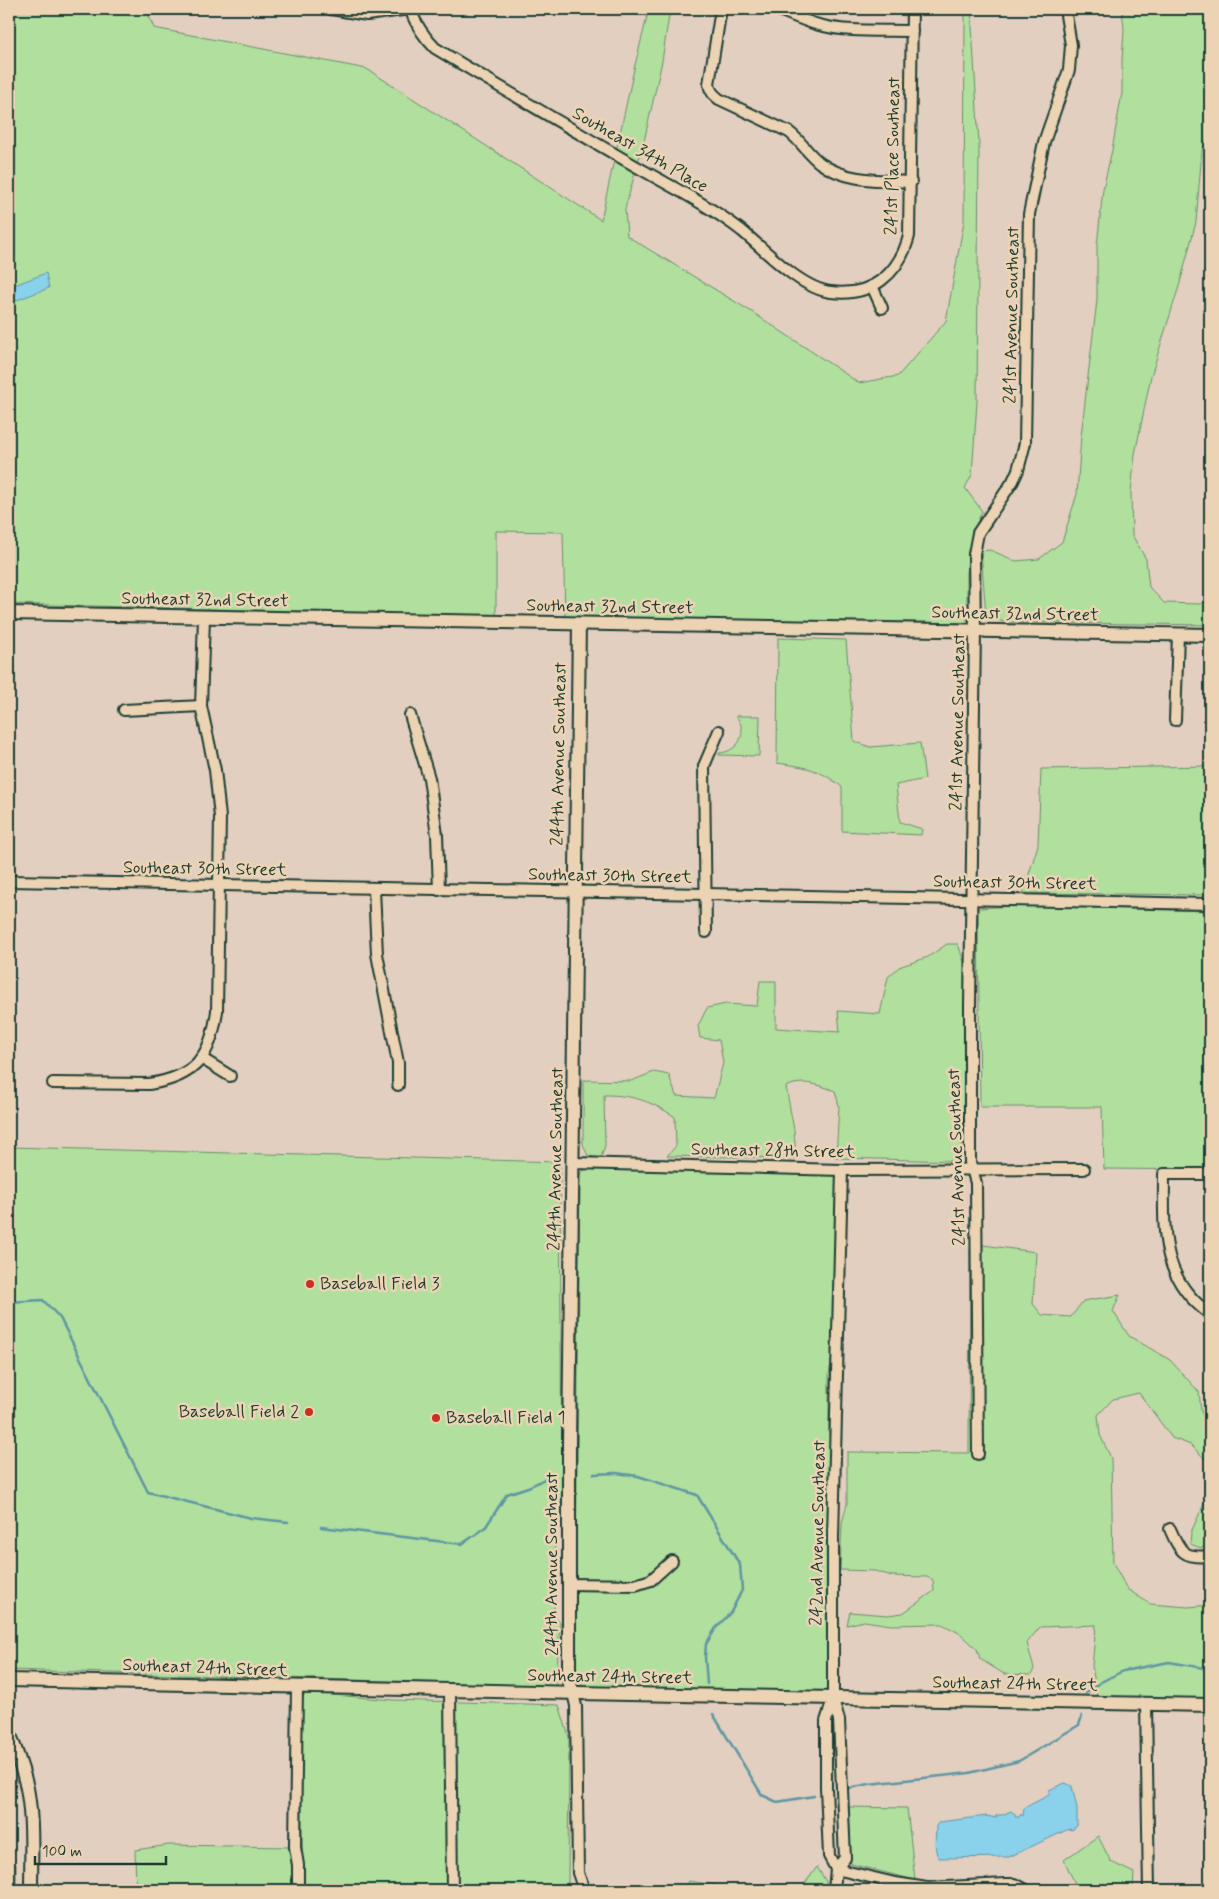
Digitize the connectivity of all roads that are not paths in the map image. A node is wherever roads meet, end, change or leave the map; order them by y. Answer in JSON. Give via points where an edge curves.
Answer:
{"nodes":[{"id":1,"x":331,"y":9,"type":"edge"},
{"id":2,"x":410,"y":9,"type":"edge"},
{"id":3,"x":721,"y":9,"type":"edge"},
{"id":4,"x":776,"y":9,"type":"edge"},
{"id":5,"x":912,"y":9,"type":"edge"},
{"id":6,"x":1065,"y":9,"type":"edge"},
{"id":7,"x":912,"y":31,"type":"junction"},
{"id":8,"x":911,"y":182,"type":"junction"},
{"id":9,"x":870,"y":287,"type":"junction"},
{"id":10,"x":882,"y":308,"type":"dead end"},
{"id":11,"x":9,"y":613,"type":"edge"},
{"id":12,"x":204,"y":618,"type":"junction"},
{"id":13,"x":579,"y":624,"type":"junction"},
{"id":14,"x":975,"y":631,"type":"junction"},
{"id":15,"x":1178,"y":634,"type":"junction"},
{"id":16,"x":1210,"y":635,"type":"edge"},
{"id":17,"x":201,"y":706,"type":"junction"},
{"id":18,"x":124,"y":710,"type":"dead end"},
{"id":19,"x":410,"y":716,"type":"dead end"},
{"id":20,"x":1175,"y":720,"type":"dead end"},
{"id":21,"x":719,"y":731,"type":"dead end"},
{"id":22,"x":9,"y":882,"type":"edge"},
{"id":23,"x":218,"y":886,"type":"junction"},
{"id":24,"x":374,"y":889,"type":"junction"},
{"id":25,"x":439,"y":890,"type":"junction"},
{"id":26,"x":575,"y":892,"type":"junction"},
{"id":27,"x":706,"y":894,"type":"junction"},
{"id":28,"x":972,"y":898,"type":"junction"},
{"id":29,"x":1210,"y":904,"type":"edge"},
{"id":30,"x":706,"y":932,"type":"dead end"},
{"id":31,"x":202,"y":1058,"type":"junction"},
{"id":32,"x":230,"y":1076,"type":"dead end"},
{"id":33,"x":53,"y":1083,"type":"dead end"},
{"id":34,"x":398,"y":1085,"type":"dead end"},
{"id":35,"x":574,"y":1163,"type":"junction"},
{"id":36,"x":1084,"y":1169,"type":"dead end"},
{"id":37,"x":842,"y":1170,"type":"junction"},
{"id":38,"x":972,"y":1170,"type":"junction"},
{"id":39,"x":1210,"y":1174,"type":"edge"},
{"id":40,"x":1210,"y":1314,"type":"edge"},
{"id":41,"x":978,"y":1454,"type":"dead end"},
{"id":42,"x":1170,"y":1529,"type":"dead end"},
{"id":43,"x":1210,"y":1556,"type":"edge"},
{"id":44,"x":672,"y":1561,"type":"dead end"},
{"id":45,"x":569,"y":1584,"type":"junction"},
{"id":46,"x":9,"y":1680,"type":"edge"},
{"id":47,"x":297,"y":1688,"type":"junction"},
{"id":48,"x":450,"y":1691,"type":"junction"},
{"id":49,"x":572,"y":1693,"type":"junction"},
{"id":50,"x":834,"y":1699,"type":"junction"},
{"id":51,"x":1146,"y":1703,"type":"junction"},
{"id":52,"x":1210,"y":1705,"type":"edge"},
{"id":53,"x":9,"y":1732,"type":"edge"},
{"id":54,"x":836,"y":1869,"type":"junction"},
{"id":55,"x":1024,"y":1889,"type":"edge"},
{"id":56,"x":31,"y":1890,"type":"edge"},
{"id":57,"x":298,"y":1890,"type":"edge"},
{"id":58,"x":452,"y":1890,"type":"edge"},
{"id":59,"x":584,"y":1890,"type":"edge"},
{"id":60,"x":834,"y":1890,"type":"edge"},
{"id":61,"x":1149,"y":1890,"type":"edge"}],
"edges":[{"from":1,"to":2,"type":"street","via":[[367,15]]},
{"from":2,"to":9,"type":"street","name":"Southeast 34th Place","via":[[421,32],[435,48],[726,219],[802,281],[831,292]]},
{"from":3,"to":8,"type":"street","via":[[709,89],[718,99],[790,132],[811,155],[838,173],[856,178]]},
{"from":4,"to":7,"type":"street","via":[[828,27]]},
{"from":5,"to":7,"type":"street","name":"241st Place Southeast"},
{"from":6,"to":14,"type":"street","name":"241st Avenue Southeast","via":[[1071,45],[1068,70],[1044,142],[1029,214],[1025,443],[1013,481],[978,533],[973,567]]},
{"from":7,"to":8,"type":"street","name":"241st Place Southeast"},
{"from":8,"to":9,"type":"street","name":"241st Place Southeast","via":[[911,220],[906,248],[895,268]]},
{"from":9,"to":10,"type":"street"},
{"from":11,"to":12,"type":"street","name":"Southeast 32nd Street"},
{"from":12,"to":13,"type":"street","name":"Southeast 32nd Street"},
{"from":12,"to":17,"type":"street"},
{"from":13,"to":14,"type":"street","name":"Southeast 32nd Street"},
{"from":13,"to":26,"type":"street","name":"244th Avenue Southeast"},
{"from":14,"to":15,"type":"street","name":"Southeast 32nd Street"},
{"from":14,"to":28,"type":"street","name":"241st Avenue Southeast"},
{"from":15,"to":16,"type":"street","name":"Southeast 32nd Street"},
{"from":15,"to":20,"type":"street"},
{"from":17,"to":18,"type":"street"},
{"from":17,"to":23,"type":"street","via":[[218,790]]},
{"from":19,"to":25,"type":"street","via":[[429,778],[437,835]]},
{"from":21,"to":27,"type":"street","via":[[704,766]]},
{"from":22,"to":23,"type":"street","name":"Southeast 30th Street"},
{"from":23,"to":24,"type":"street","name":"Southeast 30th Street"},
{"from":23,"to":31,"type":"street","via":[[217,1011],[212,1042]]},
{"from":24,"to":25,"type":"street","name":"Southeast 30th Street"},
{"from":24,"to":34,"type":"street","via":[[378,962],[398,1063]]},
{"from":25,"to":26,"type":"street","name":"Southeast 30th Street"},
{"from":26,"to":27,"type":"street","name":"Southeast 30th Street"},
{"from":26,"to":35,"type":"street","name":"244th Avenue Southeast"},
{"from":27,"to":28,"type":"street","name":"Southeast 30th Street"},
{"from":27,"to":30,"type":"street"},
{"from":28,"to":29,"type":"street","name":"Southeast 30th Street"},
{"from":28,"to":38,"type":"street","name":"241st Avenue Southeast"},
{"from":31,"to":32,"type":"street"},
{"from":31,"to":33,"type":"street","via":[[188,1071],[165,1082]]},
{"from":35,"to":37,"type":"street","name":"Southeast 28th Street"},
{"from":35,"to":45,"type":"street","name":"244th Avenue Southeast"},
{"from":36,"to":38,"type":"street","name":"Southeast 28th Street"},
{"from":37,"to":38,"type":"street","name":"Southeast 28th Street"},
{"from":37,"to":50,"type":"street","name":"242nd Avenue Southeast"},
{"from":38,"to":41,"type":"street","name":"241st Avenue Southeast","via":[[976,1183]]},
{"from":39,"to":40,"type":"street","via":[[1164,1174],[1167,1251],[1190,1297]]},
{"from":42,"to":43,"type":"street","via":[[1185,1554]]},
{"from":44,"to":45,"type":"street","via":[[651,1580],[635,1585]]},
{"from":45,"to":49,"type":"street","name":"244th Avenue Southeast"},
{"from":46,"to":47,"type":"street","name":"Southeast 24th Street"},
{"from":47,"to":48,"type":"street","name":"Southeast 24th Street"},
{"from":47,"to":57,"type":"street","via":[[295,1847]]},
{"from":48,"to":49,"type":"street","name":"Southeast 24th Street"},
{"from":48,"to":58,"type":"street"},
{"from":49,"to":50,"type":"street","name":"Southeast 24th Street"},
{"from":49,"to":59,"type":"street","via":[[576,1706],[578,1873]]},
{"from":50,"to":51,"type":"street","name":"Southeast 24th Street"},
{"from":50,"to":54,"type":"street","name":"242nd Avenue Southeast","via":[[826,1721],[826,1787],[829,1856]]},
{"from":50,"to":54,"type":"street","name":"242nd Avenue Southeast","via":[[839,1720],[845,1858]]},
{"from":51,"to":52,"type":"street","name":"Southeast 24th Street"},
{"from":51,"to":61,"type":"street"},
{"from":53,"to":56,"type":"street","via":[[28,1794]]},
{"from":54,"to":55,"type":"street","via":[[927,1888],[1006,1884]]},
{"from":54,"to":60,"type":"street","name":"242nd Avenue Southeast"}]}
